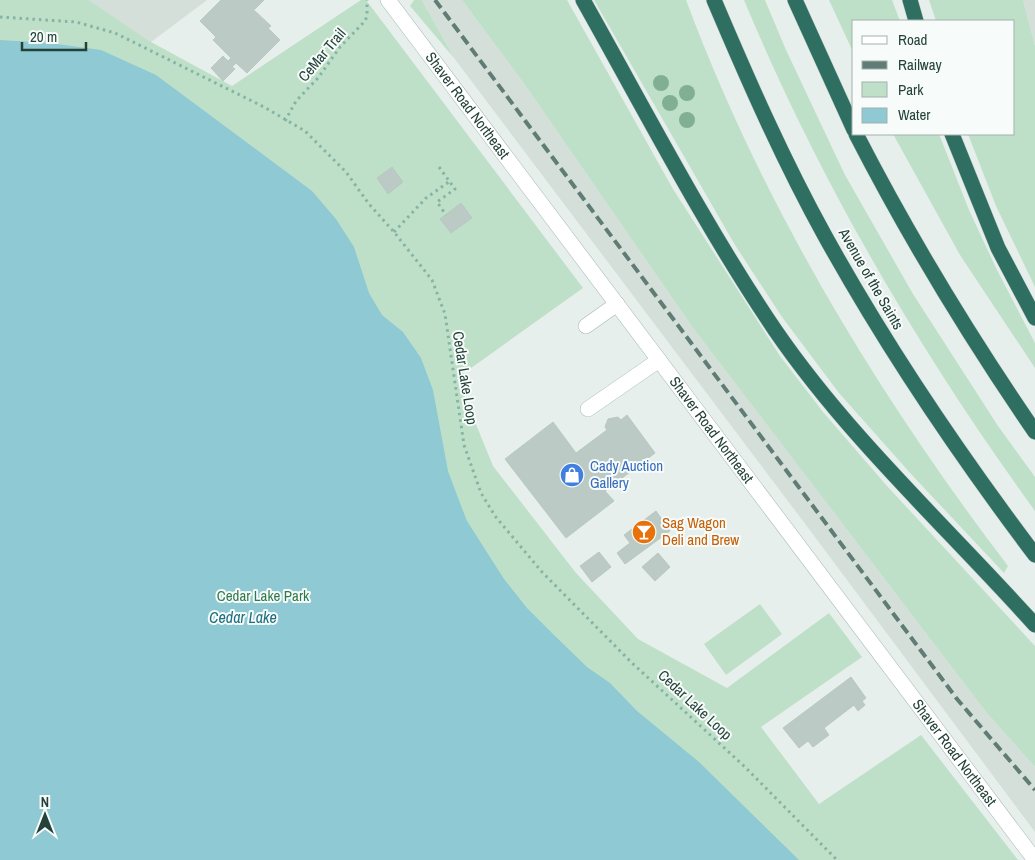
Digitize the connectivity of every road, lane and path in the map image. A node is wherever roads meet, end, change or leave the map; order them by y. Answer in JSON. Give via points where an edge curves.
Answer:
{"nodes":[{"id":1,"x":367,"y":0,"type":"edge"},
{"id":2,"x":388,"y":0,"type":"edge"},
{"id":3,"x":583,"y":0,"type":"edge"},
{"id":4,"x":714,"y":0,"type":"edge"},
{"id":5,"x":795,"y":0,"type":"edge"},
{"id":6,"x":910,"y":0,"type":"edge"},
{"id":7,"x":0,"y":17,"type":"edge"},
{"id":8,"x":916,"y":20,"type":"edge"},
{"id":9,"x":285,"y":120,"type":"junction"},
{"id":10,"x":852,"y":126,"type":"edge"},
{"id":11,"x":857,"y":135,"type":"edge"},
{"id":12,"x":952,"y":135,"type":"edge"},
{"id":13,"x":439,"y":167,"type":"dead end"},
{"id":14,"x":450,"y":181,"type":"junction"},
{"id":15,"x":446,"y":215,"type":"dead end"},
{"id":16,"x":394,"y":232,"type":"junction"},
{"id":17,"x":617,"y":304,"type":"junction"},
{"id":18,"x":1035,"y":318,"type":"edge"},
{"id":19,"x":586,"y":326,"type":"dead end"},
{"id":20,"x":659,"y":360,"type":"junction"},
{"id":21,"x":588,"y":409,"type":"dead end"},
{"id":22,"x":1035,"y":432,"type":"edge"},
{"id":23,"x":1035,"y":555,"type":"edge"},
{"id":24,"x":1035,"y":625,"type":"edge"},
{"id":25,"x":837,"y":860,"type":"edge"},
{"id":26,"x":1034,"y":860,"type":"edge"}],
"edges":[{"from":1,"to":9,"type":"path","name":"CeMar Trail","via":[[364,21],[296,101]]},
{"from":2,"to":17,"type":"street","name":"Shaver Road Northeast"},
{"from":3,"to":24,"type":"highway","via":[[722,245],[775,330],[838,412]]},
{"from":4,"to":23,"type":"highway","name":"Avenue of the Saints","via":[[782,153],[872,318],[934,416]]},
{"from":5,"to":10,"type":"highway"},
{"from":6,"to":8,"type":"highway"},
{"from":7,"to":9,"type":"path","name":"Cedar Lake Loop","via":[[76,22],[115,33]]},
{"from":9,"to":16,"type":"path","name":"Cedar Lake Loop","via":[[305,132],[346,172]]},
{"from":11,"to":22,"type":"highway","via":[[943,291]]},
{"from":12,"to":18,"type":"highway","via":[[998,248]]},
{"from":13,"to":14,"type":"path"},
{"from":14,"to":15,"type":"path","via":[[455,189],[437,202]]},
{"from":14,"to":16,"type":"path","via":[[426,198]]},
{"from":16,"to":25,"type":"path","name":"Cedar Lake Loop","via":[[432,280],[444,314],[464,445],[481,493],[494,516],[542,572],[631,662],[745,767]]},
{"from":17,"to":19,"type":"street"},
{"from":17,"to":20,"type":"street","name":"Shaver Road Northeast"},
{"from":20,"to":21,"type":"street"},
{"from":20,"to":26,"type":"street","name":"Shaver Road Northeast"}]}
